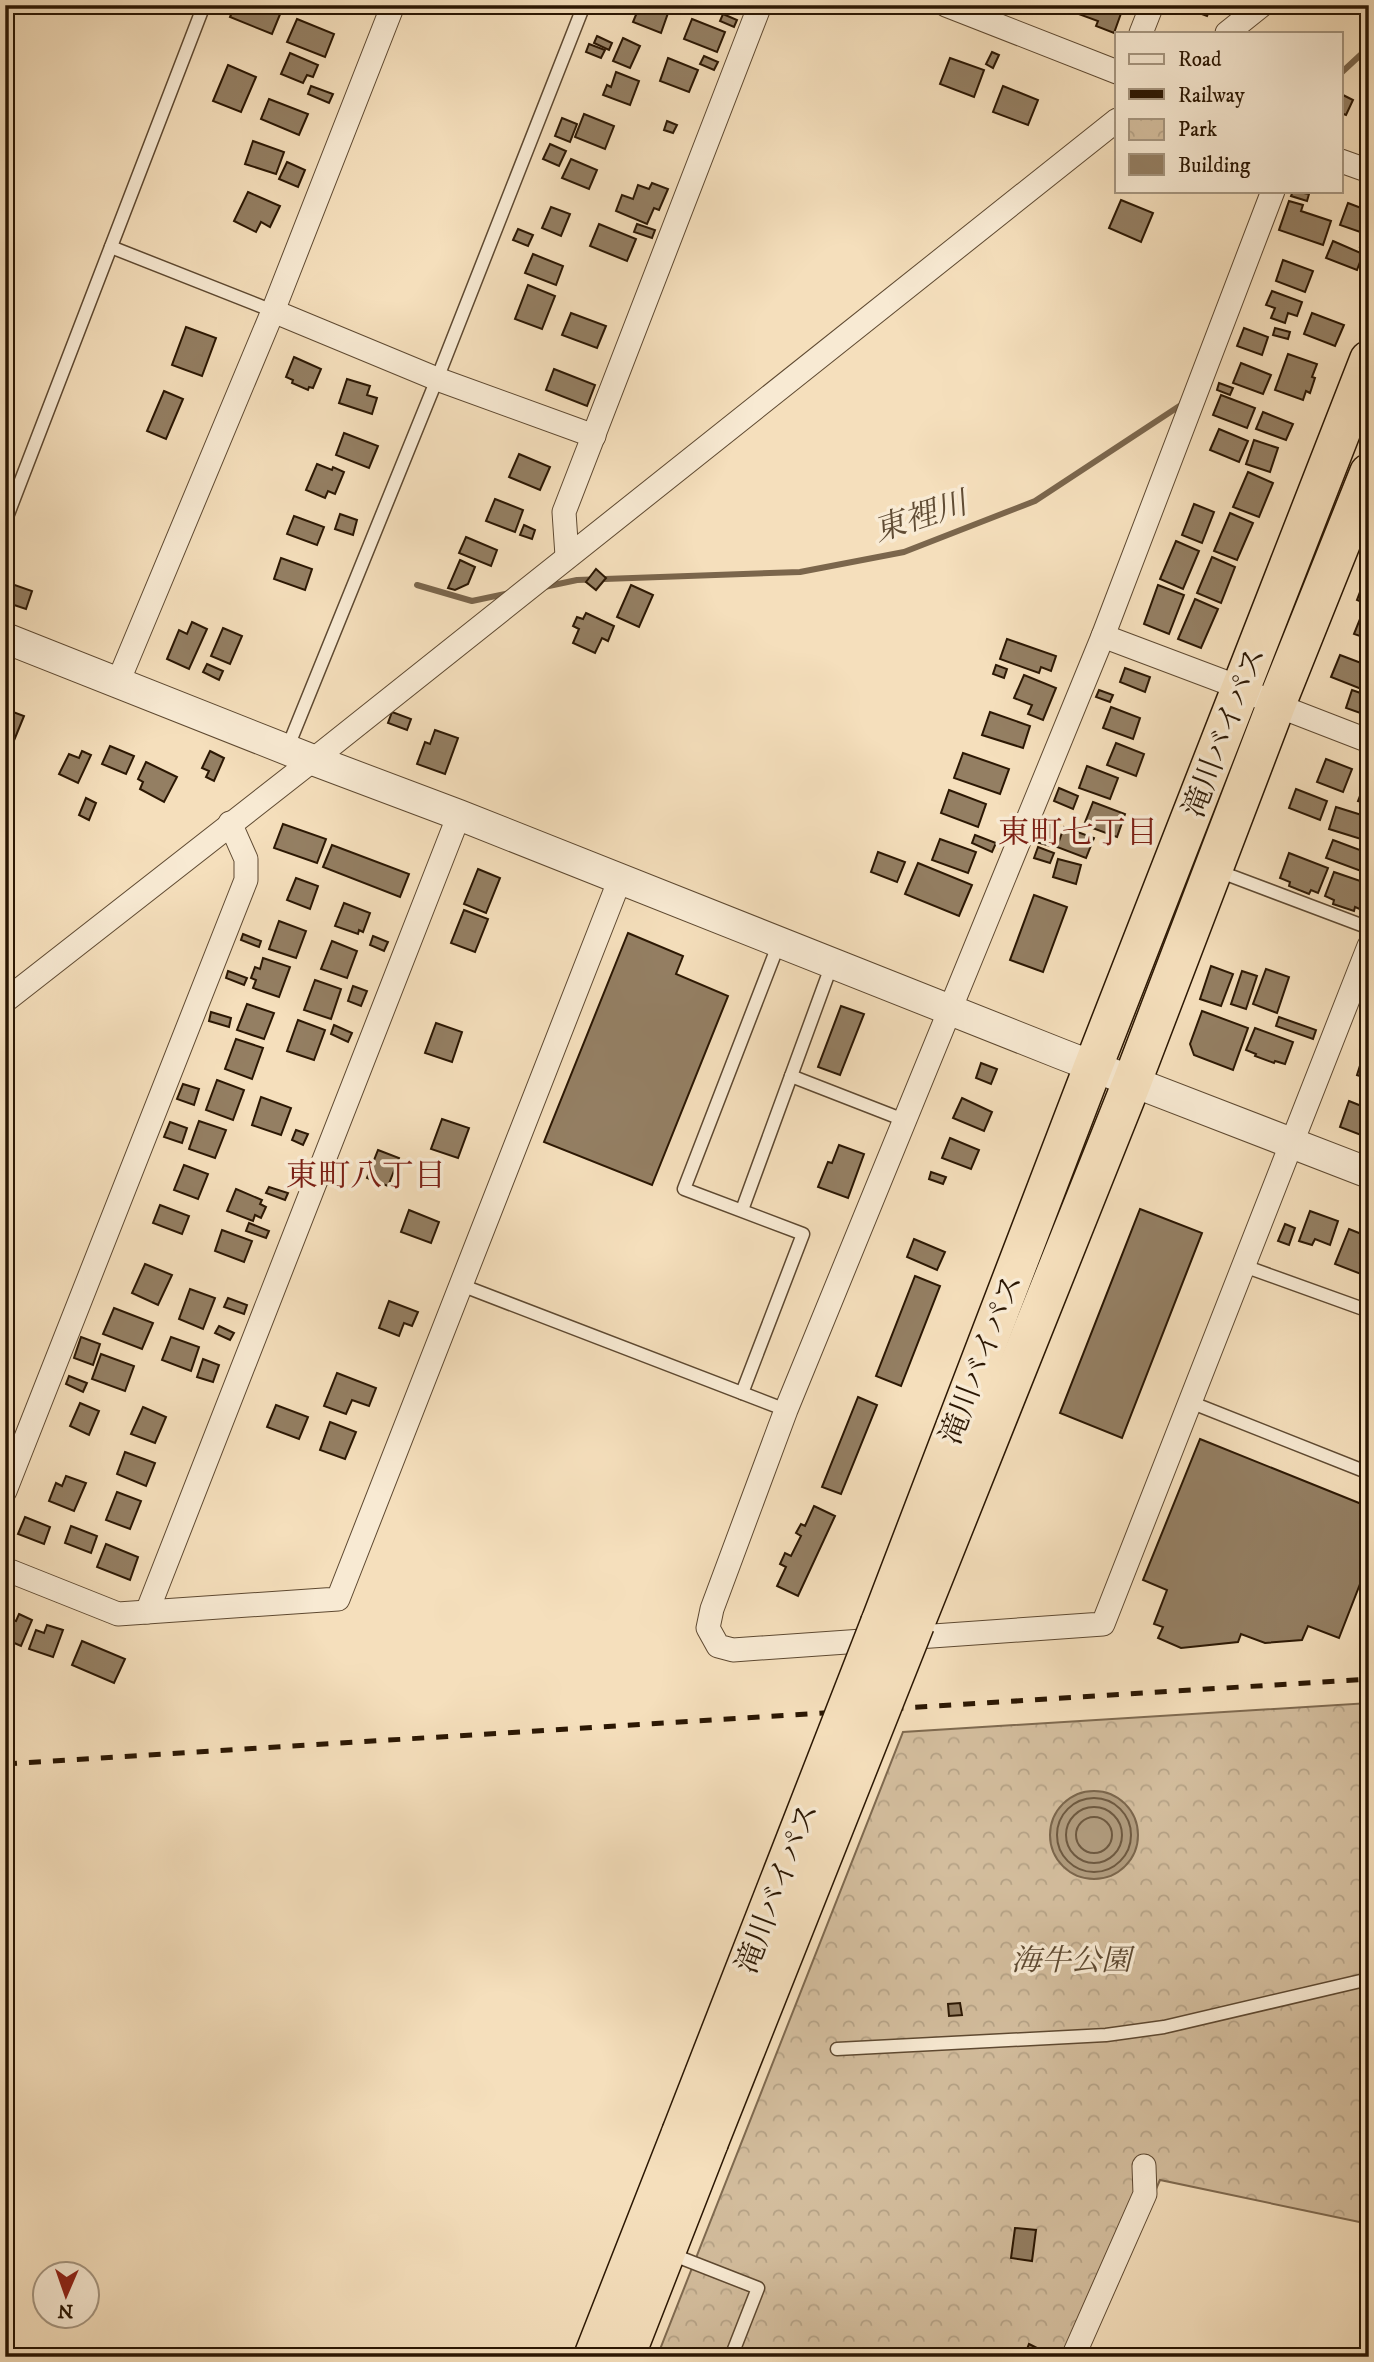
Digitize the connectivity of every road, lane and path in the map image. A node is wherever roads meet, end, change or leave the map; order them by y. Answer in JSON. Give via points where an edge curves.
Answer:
{"nodes":[{"id":1,"x":204,"y":5,"type":"edge"},
{"id":2,"x":393,"y":5,"type":"edge"},
{"id":3,"x":584,"y":5,"type":"edge"},
{"id":4,"x":760,"y":5,"type":"edge"},
{"id":5,"x":946,"y":5,"type":"edge"},
{"id":6,"x":1152,"y":5,"type":"edge"},
{"id":7,"x":1262,"y":5,"type":"edge"},
{"id":8,"x":1141,"y":32,"type":"edge"},
{"id":9,"x":1228,"y":32,"type":"edge"},
{"id":10,"x":1115,"y":71,"type":"edge"},
{"id":11,"x":1115,"y":122,"type":"edge"},
{"id":12,"x":1342,"y":161,"type":"edge"},
{"id":13,"x":1369,"y":171,"type":"edge"},
{"id":14,"x":1273,"y":192,"type":"edge"},
{"id":15,"x":111,"y":247,"type":"junction"},
{"id":16,"x":273,"y":311,"type":"junction"},
{"id":17,"x":1369,"y":360,"type":"edge"},
{"id":18,"x":437,"y":379,"type":"junction"},
{"id":19,"x":594,"y":436,"type":"junction"},
{"id":20,"x":1369,"y":473,"type":"edge"},
{"id":21,"x":5,"y":522,"type":"edge"},
{"id":22,"x":567,"y":556,"type":"junction"},
{"id":23,"x":1103,"y":636,"type":"junction"},
{"id":24,"x":5,"y":638,"type":"edge"},
{"id":25,"x":118,"y":682,"type":"junction"},
{"id":26,"x":1241,"y":688,"type":"junction"},
{"id":27,"x":1276,"y":705,"type":"junction"},
{"id":28,"x":1369,"y":741,"type":"edge"},
{"id":29,"x":300,"y":755,"type":"junction"},
{"id":30,"x":459,"y":815,"type":"junction"},
{"id":31,"x":230,"y":823,"type":"junction"},
{"id":32,"x":1213,"y":869,"type":"junction"},
{"id":33,"x":620,"y":879,"type":"junction"},
{"id":34,"x":1369,"y":928,"type":"edge"},
{"id":35,"x":779,"y":942,"type":"junction"},
{"id":36,"x":1369,"y":946,"type":"edge"},
{"id":37,"x":832,"y":964,"type":"junction"},
{"id":38,"x":5,"y":1001,"type":"edge"},
{"id":39,"x":949,"y":1010,"type":"junction"},
{"id":40,"x":1093,"y":1067,"type":"junction"},
{"id":41,"x":791,"y":1076,"type":"junction"},
{"id":42,"x":1132,"y":1082,"type":"junction"},
{"id":43,"x":904,"y":1120,"type":"junction"},
{"id":44,"x":1292,"y":1144,"type":"junction"},
{"id":45,"x":1369,"y":1173,"type":"edge"},
{"id":46,"x":742,"y":1210,"type":"junction"},
{"id":47,"x":1244,"y":1266,"type":"junction"},
{"id":48,"x":461,"y":1285,"type":"junction"},
{"id":49,"x":1369,"y":1311,"type":"edge"},
{"id":50,"x":742,"y":1393,"type":"junction"},
{"id":51,"x":1190,"y":1402,"type":"junction"},
{"id":52,"x":786,"y":1410,"type":"junction"},
{"id":53,"x":1369,"y":1473,"type":"edge"},
{"id":54,"x":5,"y":1491,"type":"edge"},
{"id":55,"x":5,"y":1569,"type":"edge"},
{"id":56,"x":147,"y":1612,"type":"junction"},
{"id":57,"x":897,"y":1623,"type":"junction"},
{"id":58,"x":1369,"y":1979,"type":"edge"},
{"id":59,"x":837,"y":2049,"type":"dead end"},
{"id":60,"x":695,"y":2137,"type":"junction"},
{"id":61,"x":1144,"y":2166,"type":"dead end"},
{"id":62,"x":667,"y":2252,"type":"junction"},
{"id":63,"x":593,"y":2357,"type":"edge"},
{"id":64,"x":625,"y":2357,"type":"edge"},
{"id":65,"x":731,"y":2357,"type":"edge"},
{"id":66,"x":1073,"y":2357,"type":"edge"}],
"edges":[{"from":1,"to":15,"type":"lane"},
{"from":2,"to":16,"type":"street"},
{"from":3,"to":18,"type":"lane"},
{"from":4,"to":19,"type":"street"},
{"from":5,"to":10,"type":"street"},
{"from":6,"to":8,"type":"street"},
{"from":7,"to":9,"type":"street"},
{"from":11,"to":22,"type":"street"},
{"from":12,"to":13,"type":"street"},
{"from":14,"to":23,"type":"street"},
{"from":15,"to":16,"type":"lane"},
{"from":15,"to":21,"type":"lane"},
{"from":16,"to":18,"type":"street"},
{"from":16,"to":25,"type":"street"},
{"from":17,"to":26,"type":"highway","name":"滝川バイパス"},
{"from":18,"to":19,"type":"street"},
{"from":18,"to":29,"type":"lane"},
{"from":19,"to":22,"type":"street","via":[[564,512]]},
{"from":20,"to":27,"type":"highway","name":"滝川バイパス"},
{"from":22,"to":29,"type":"street"},
{"from":23,"to":26,"type":"street"},
{"from":23,"to":39,"type":"street"},
{"from":24,"to":25,"type":"street"},
{"from":25,"to":29,"type":"street"},
{"from":26,"to":27,"type":"street"},
{"from":26,"to":40,"type":"highway","name":"滝川バイパス"},
{"from":27,"to":28,"type":"street"},
{"from":27,"to":32,"type":"highway","name":"滝川バイパス"},
{"from":29,"to":30,"type":"street"},
{"from":29,"to":31,"type":"street"},
{"from":30,"to":33,"type":"street"},
{"from":30,"to":56,"type":"street"},
{"from":31,"to":38,"type":"street"},
{"from":31,"to":54,"type":"street","via":[[246,859],[246,880]]},
{"from":32,"to":34,"type":"lane"},
{"from":32,"to":42,"type":"highway","name":"滝川バイパス"},
{"from":33,"to":35,"type":"street"},
{"from":33,"to":48,"type":"street"},
{"from":35,"to":37,"type":"street"},
{"from":35,"to":46,"type":"lane","via":[[684,1189]]},
{"from":36,"to":44,"type":"street"},
{"from":37,"to":39,"type":"street"},
{"from":37,"to":41,"type":"lane"},
{"from":39,"to":40,"type":"street"},
{"from":39,"to":43,"type":"street"},
{"from":40,"to":42,"type":"street"},
{"from":40,"to":57,"type":"highway","name":"滝川バイパス"},
{"from":41,"to":43,"type":"lane"},
{"from":41,"to":46,"type":"lane"},
{"from":42,"to":44,"type":"street"},
{"from":42,"to":57,"type":"highway","name":"滝川バイパス"},
{"from":43,"to":52,"type":"street"},
{"from":44,"to":45,"type":"street"},
{"from":44,"to":47,"type":"street"},
{"from":46,"to":50,"type":"lane","via":[[803,1234]]},
{"from":47,"to":49,"type":"lane"},
{"from":47,"to":51,"type":"street"},
{"from":48,"to":50,"type":"lane"},
{"from":48,"to":56,"type":"street","via":[[338,1599]]},
{"from":50,"to":52,"type":"lane"},
{"from":51,"to":52,"type":"street","via":[[1103,1624],[733,1650],[718,1646],[708,1628],[712,1609]]},
{"from":51,"to":53,"type":"lane"},
{"from":55,"to":56,"type":"street","via":[[118,1614]]},
{"from":57,"to":60,"type":"highway","name":"滝川バイパス","bridge":true},
{"from":58,"to":59,"type":"lane","via":[[1164,2027],[1106,2035]]},
{"from":60,"to":62,"type":"highway","name":"滝川バイパス"},
{"from":60,"to":63,"type":"highway","name":"滝川バイパス"},
{"from":61,"to":66,"type":"street","via":[[1144,2194]]},
{"from":62,"to":64,"type":"highway","name":"滝川バイパス"},
{"from":62,"to":65,"type":"lane","via":[[758,2288]]}]}
